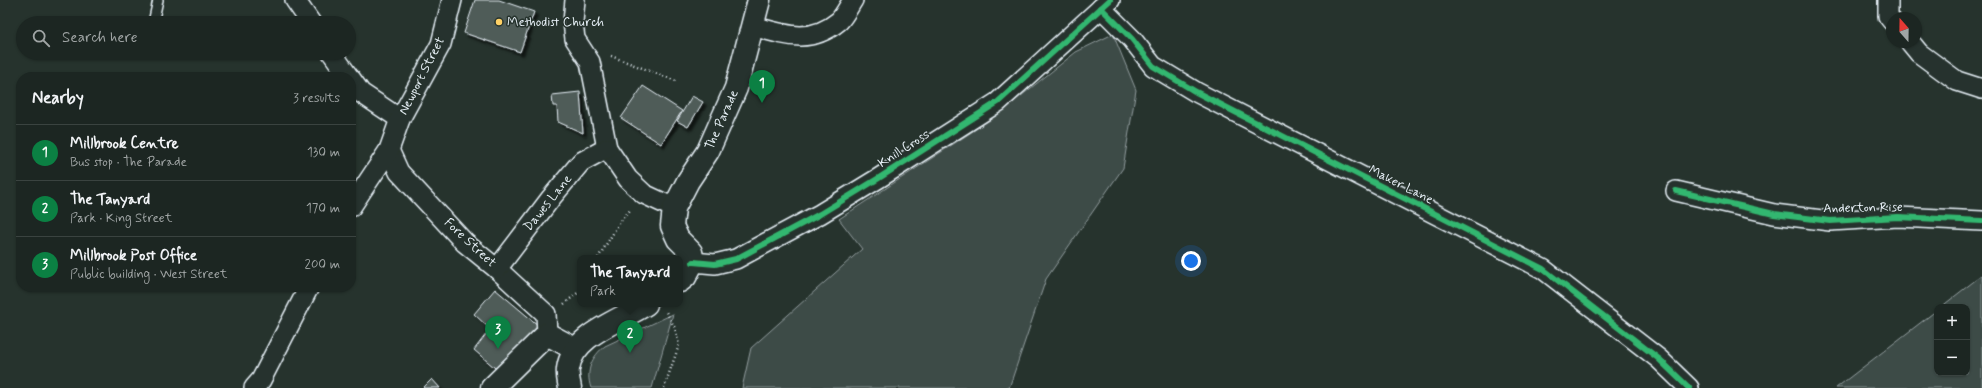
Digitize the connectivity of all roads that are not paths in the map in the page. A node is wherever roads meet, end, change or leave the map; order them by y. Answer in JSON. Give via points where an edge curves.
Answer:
{"nodes":[{"id":1,"x":158,"y":0,"type":"edge"},
{"id":2,"x":295,"y":0,"type":"edge"},
{"id":3,"x":452,"y":0,"type":"edge"},
{"id":4,"x":575,"y":0,"type":"edge"},
{"id":5,"x":759,"y":0,"type":"edge"},
{"id":6,"x":853,"y":0,"type":"edge"},
{"id":7,"x":1888,"y":0,"type":"edge"},
{"id":8,"x":1106,"y":4,"type":"edge"},
{"id":9,"x":1888,"y":12,"type":"edge"},
{"id":10,"x":155,"y":16,"type":"edge"},
{"id":11,"x":306,"y":16,"type":"edge"},
{"id":12,"x":753,"y":26,"type":"junction"},
{"id":13,"x":1915,"y":48,"type":"edge"},
{"id":14,"x":337,"y":60,"type":"edge"},
{"id":15,"x":346,"y":72,"type":"edge"},
{"id":16,"x":356,"y":86,"type":"edge"},
{"id":17,"x":1982,"y":89,"type":"edge"},
{"id":18,"x":400,"y":119,"type":"junction"},
{"id":19,"x":607,"y":148,"type":"junction"},
{"id":20,"x":389,"y":150,"type":"junction"},
{"id":21,"x":1676,"y":191,"type":"dead end"},
{"id":22,"x":356,"y":200,"type":"edge"},
{"id":23,"x":674,"y":208,"type":"junction"},
{"id":24,"x":1982,"y":221,"type":"edge"},
{"id":25,"x":693,"y":262,"type":"junction"},
{"id":26,"x":497,"y":268,"type":"junction"},
{"id":27,"x":683,"y":279,"type":"edge"},
{"id":28,"x":305,"y":292,"type":"edge"},
{"id":29,"x":656,"y":307,"type":"edge"},
{"id":30,"x":547,"y":334,"type":"junction"},
{"id":31,"x":575,"y":349,"type":"junction"},
{"id":32,"x":254,"y":388,"type":"edge"},
{"id":33,"x":492,"y":388,"type":"edge"},
{"id":34,"x":570,"y":388,"type":"edge"},
{"id":35,"x":1689,"y":388,"type":"edge"}],
"edges":[{"from":1,"to":10,"type":"lane"},
{"from":2,"to":11,"type":"street"},
{"from":3,"to":18,"type":"street","name":"Newport Street","via":[[441,44]]},
{"from":4,"to":19,"type":"street","via":[[575,39],[590,62]]},
{"from":5,"to":12,"type":"street","name":"The Parade"},
{"from":6,"to":12,"type":"street","via":[[840,20],[818,33],[794,37]]},
{"from":7,"to":9,"type":"street"},
{"from":8,"to":25,"type":"street","name":"Knill Cross","via":[[998,102],[879,178],[820,214],[736,258],[715,264]]},
{"from":8,"to":35,"type":"street","name":"Maker Lane","via":[[1153,66],[1196,92],[1543,269],[1659,359]]},
{"from":12,"to":23,"type":"street","name":"The Parade","via":[[736,88],[708,151]]},
{"from":13,"to":17,"type":"street","via":[[1957,81]]},
{"from":14,"to":15,"type":"street"},
{"from":16,"to":18,"type":"street","via":[[361,93]]},
{"from":18,"to":20,"type":"street","name":"Newport Street"},
{"from":19,"to":23,"type":"street","via":[[628,180],[644,194]]},
{"from":19,"to":26,"type":"street","name":"Dawes Lane","via":[[581,162]]},
{"from":20,"to":22,"type":"street","name":"Newport Street"},
{"from":20,"to":26,"type":"street","name":"Fore Street","via":[[399,172],[415,190],[465,243]]},
{"from":21,"to":24,"type":"street","name":"Anderton Rise","via":[[1774,214],[1830,221],[1898,217]]},
{"from":23,"to":25,"type":"street","via":[[672,226],[678,239],[691,252]]},
{"from":25,"to":27,"type":"street"},
{"from":26,"to":30,"type":"street","name":"Fore Street","via":[[546,314]]},
{"from":28,"to":32,"type":"street","via":[[261,380]]},
{"from":29,"to":31,"type":"street","via":[[587,338]]},
{"from":30,"to":31,"type":"street"},
{"from":30,"to":33,"type":"street"},
{"from":31,"to":34,"type":"street","via":[[567,370]]}]}
